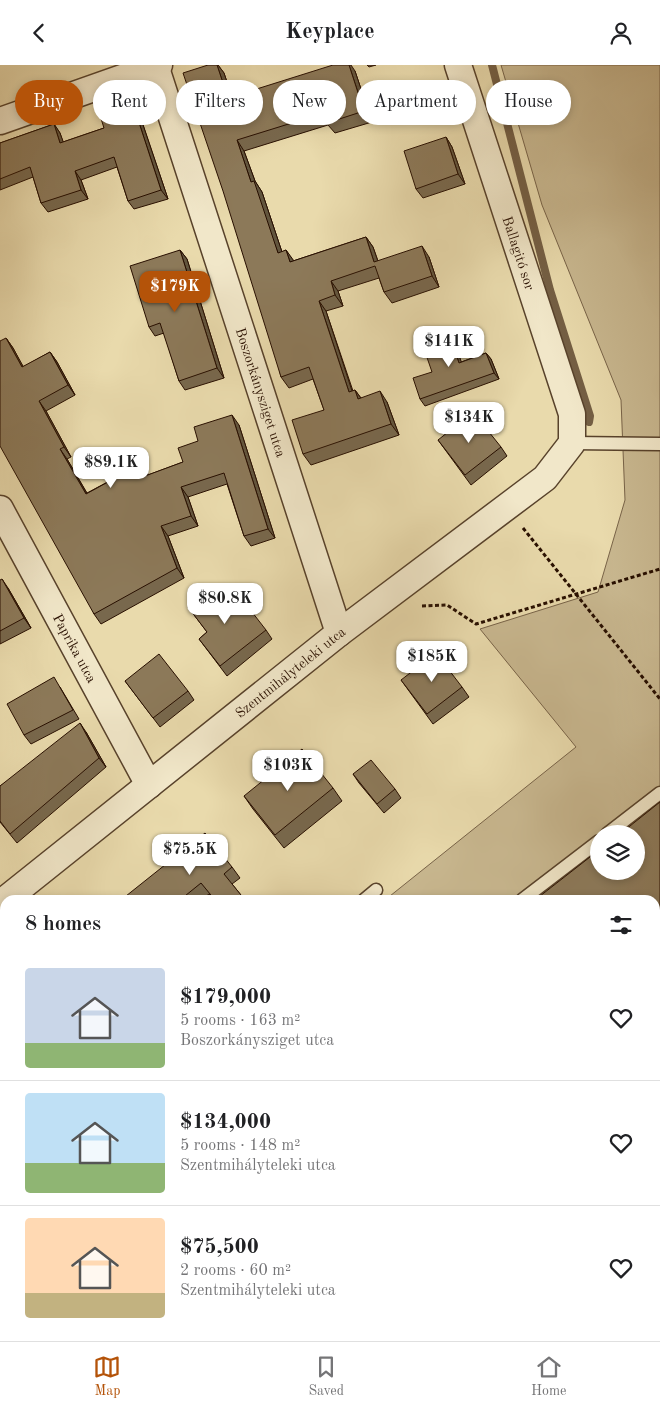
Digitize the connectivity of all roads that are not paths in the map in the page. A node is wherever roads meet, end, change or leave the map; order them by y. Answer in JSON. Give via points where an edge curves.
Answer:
{"nodes":[{"id":1,"x":156,"y":65,"type":"edge"},
{"id":2,"x":458,"y":65,"type":"edge"},
{"id":3,"x":0,"y":121,"type":"edge"},
{"id":4,"x":572,"y":443,"type":"junction"},
{"id":5,"x":660,"y":444,"type":"edge"},
{"id":6,"x":0,"y":509,"type":"edge"},
{"id":7,"x":339,"y":633,"type":"junction"},
{"id":8,"x":149,"y":785,"type":"junction"},
{"id":9,"x":660,"y":793,"type":"edge"},
{"id":10,"x":619,"y":825,"type":"edge"},
{"id":11,"x":590,"y":848,"type":"edge"},
{"id":12,"x":376,"y":890,"type":"dead end"},
{"id":13,"x":11,"y":895,"type":"edge"},
{"id":14,"x":370,"y":895,"type":"edge"},
{"id":15,"x":529,"y":895,"type":"edge"}],
"edges":[{"from":1,"to":3,"type":"street"},
{"from":1,"to":7,"type":"street","name":"Boszorkánysziget utca"},
{"from":2,"to":4,"type":"street","name":"Ballagitó sor","via":[[540,295],[572,414]]},
{"from":4,"to":5,"type":"lane"},
{"from":4,"to":7,"type":"street","name":"Szentmihályteleki utca","via":[[545,478]]},
{"from":6,"to":8,"type":"street","name":"Paprika utca"},
{"from":7,"to":8,"type":"street","name":"Szentmihályteleki utca"},
{"from":8,"to":13,"type":"street","name":"Szentmihályteleki utca"},
{"from":9,"to":10,"type":"lane"},
{"from":11,"to":15,"type":"lane"},
{"from":12,"to":14,"type":"lane"}]}
